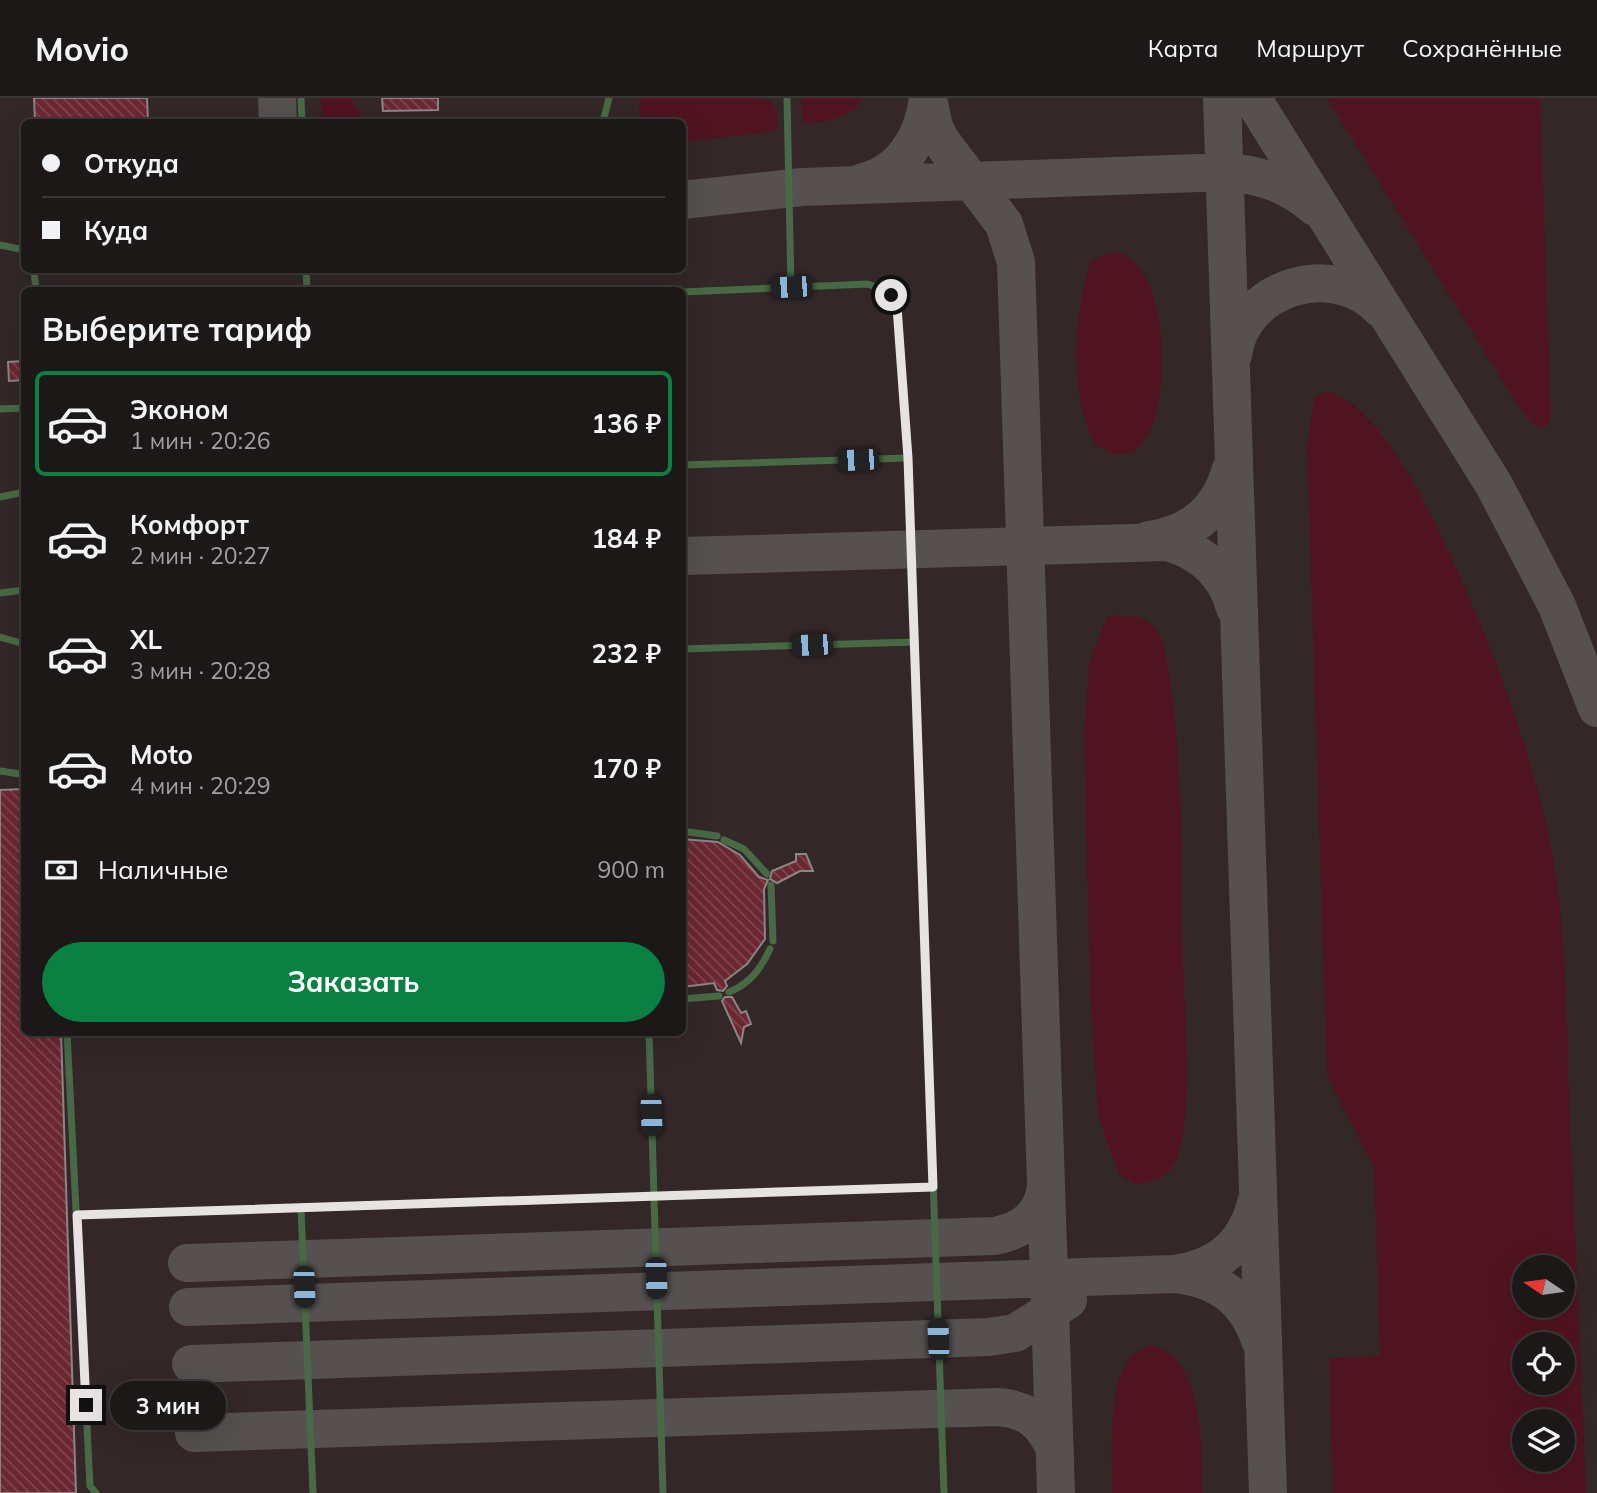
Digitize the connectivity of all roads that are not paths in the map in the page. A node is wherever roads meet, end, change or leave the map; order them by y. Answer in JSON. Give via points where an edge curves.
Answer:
{"nodes":[{"id":1,"x":301,"y":98,"type":"edge"},
{"id":2,"x":609,"y":98,"type":"edge"},
{"id":3,"x":787,"y":98,"type":"edge"},
{"id":4,"x":302,"y":119,"type":"edge"},
{"id":5,"x":604,"y":119,"type":"edge"},
{"id":6,"x":0,"y":245,"type":"edge"},
{"id":7,"x":21,"y":249,"type":"edge"},
{"id":8,"x":791,"y":287,"type":"junction"},
{"id":9,"x":686,"y":292,"type":"edge"},
{"id":10,"x":0,"y":408,"type":"edge"},
{"id":11,"x":21,"y":408,"type":"edge"},
{"id":12,"x":908,"y":458,"type":"junction"},
{"id":13,"x":686,"y":466,"type":"edge"},
{"id":14,"x":21,"y":493,"type":"edge"},
{"id":15,"x":0,"y":497,"type":"edge"},
{"id":16,"x":21,"y":590,"type":"edge"},
{"id":17,"x":0,"y":593,"type":"edge"},
{"id":18,"x":0,"y":637,"type":"edge"},
{"id":19,"x":915,"y":642,"type":"junction"},
{"id":20,"x":21,"y":643,"type":"edge"},
{"id":21,"x":686,"y":649,"type":"edge"},
{"id":22,"x":0,"y":771,"type":"edge"},
{"id":23,"x":21,"y":773,"type":"edge"},
{"id":24,"x":686,"y":832,"type":"edge"},
{"id":25,"x":767,"y":874,"type":"dead end"},
{"id":26,"x":771,"y":885,"type":"dead end"},
{"id":27,"x":729,"y":992,"type":"dead end"},
{"id":28,"x":719,"y":996,"type":"dead end"},
{"id":29,"x":686,"y":999,"type":"edge"},
{"id":30,"x":67,"y":1036,"type":"edge"},
{"id":31,"x":649,"y":1036,"type":"edge"},
{"id":32,"x":933,"y":1187,"type":"junction"},
{"id":33,"x":654,"y":1197,"type":"junction"},
{"id":34,"x":301,"y":1210,"type":"junction"},
{"id":35,"x":77,"y":1215,"type":"junction"},
{"id":36,"x":90,"y":1490,"type":"edge"},
{"id":37,"x":96,"y":1493,"type":"edge"},
{"id":38,"x":313,"y":1493,"type":"edge"},
{"id":39,"x":663,"y":1493,"type":"edge"},
{"id":40,"x":944,"y":1493,"type":"edge"}],
"edges":[{"from":1,"to":4,"type":"lane"},
{"from":2,"to":5,"type":"lane"},
{"from":3,"to":8,"type":"lane"},
{"from":6,"to":7,"type":"lane"},
{"from":8,"to":9,"type":"lane"},
{"from":8,"to":12,"type":"lane","via":[[867,284],[882,287],[891,295],[897,307]]},
{"from":10,"to":11,"type":"lane"},
{"from":12,"to":13,"type":"lane"},
{"from":12,"to":19,"type":"lane"},
{"from":14,"to":15,"type":"lane"},
{"from":16,"to":17,"type":"lane"},
{"from":18,"to":20,"type":"lane"},
{"from":19,"to":21,"type":"lane"},
{"from":19,"to":32,"type":"lane"},
{"from":22,"to":23,"type":"lane"},
{"from":24,"to":25,"type":"lane","via":[[720,838],[744,849]]},
{"from":26,"to":27,"type":"lane","via":[[771,945],[755,975]]},
{"from":28,"to":29,"type":"lane"},
{"from":30,"to":35,"type":"lane"},
{"from":31,"to":33,"type":"lane"},
{"from":32,"to":33,"type":"lane"},
{"from":32,"to":40,"type":"lane"},
{"from":33,"to":34,"type":"lane"},
{"from":33,"to":39,"type":"lane"},
{"from":34,"to":35,"type":"lane"},
{"from":34,"to":38,"type":"lane"},
{"from":35,"to":36,"type":"lane"},
{"from":36,"to":37,"type":"lane"}]}
